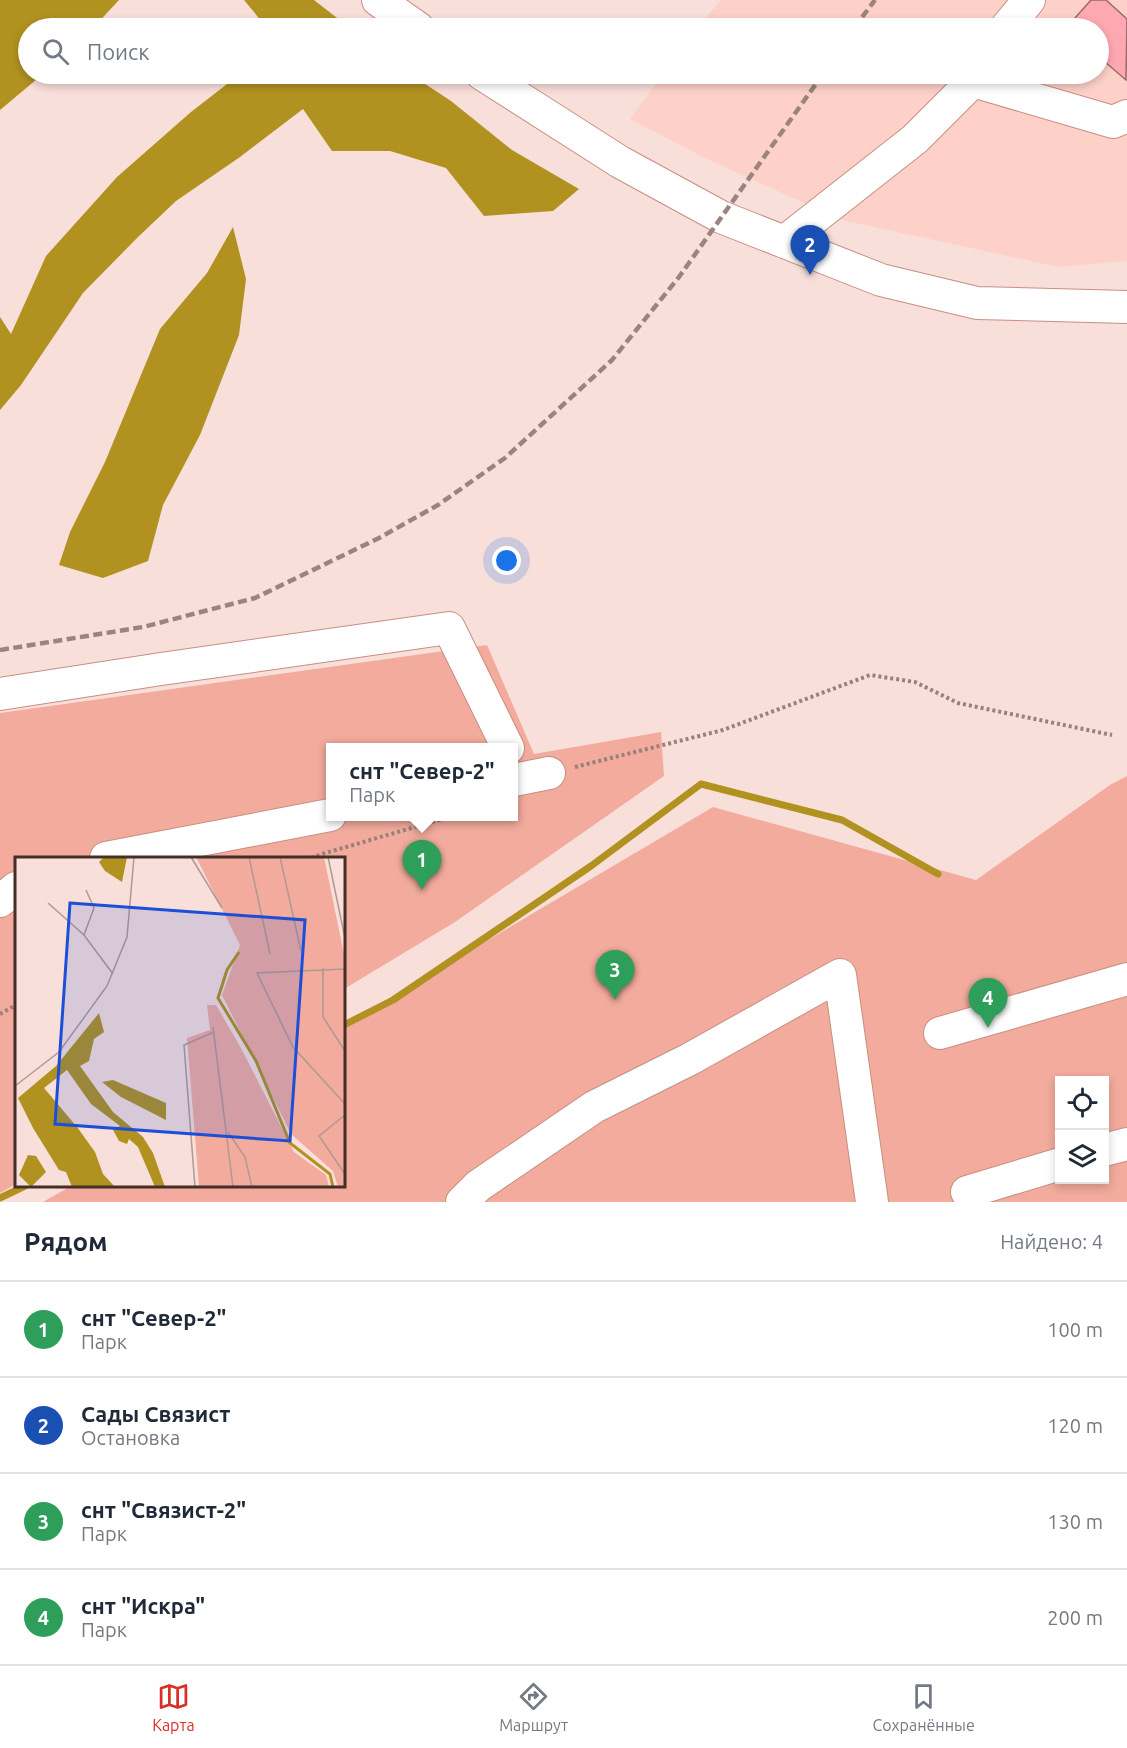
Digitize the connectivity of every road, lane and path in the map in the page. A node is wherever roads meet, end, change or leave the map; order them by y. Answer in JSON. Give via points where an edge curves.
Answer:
{"nodes":[{"id":1,"x":378,"y":0,"type":"edge"},
{"id":2,"x":1029,"y":0,"type":"edge"},
{"id":3,"x":404,"y":18,"type":"edge"},
{"id":4,"x":1014,"y":18,"type":"edge"},
{"id":5,"x":498,"y":84,"type":"edge"},
{"id":6,"x":969,"y":84,"type":"edge"},
{"id":7,"x":997,"y":84,"type":"edge"},
{"id":8,"x":1127,"y":116,"type":"edge"},
{"id":9,"x":784,"y":242,"type":"junction"},
{"id":10,"x":1127,"y":307,"type":"edge"},
{"id":11,"x":0,"y":694,"type":"edge"},
{"id":12,"x":1112,"y":735,"type":"dead end"},
{"id":13,"x":506,"y":743,"type":"edge"},
{"id":14,"x":525,"y":772,"type":"edge"},
{"id":15,"x":326,"y":816,"type":"edge"},
{"id":16,"x":436,"y":821,"type":"edge"},
{"id":17,"x":111,"y":857,"type":"edge"},
{"id":18,"x":314,"y":857,"type":"edge"},
{"id":19,"x":15,"y":876,"type":"edge"},
{"id":20,"x":0,"y":879,"type":"edge"},
{"id":21,"x":15,"y":889,"type":"edge"},
{"id":22,"x":0,"y":901,"type":"edge"},
{"id":23,"x":1127,"y":978,"type":"edge"},
{"id":24,"x":15,"y":1006,"type":"edge"},
{"id":25,"x":0,"y":1014,"type":"edge"},
{"id":26,"x":940,"y":1033,"type":"dead end"},
{"id":27,"x":1127,"y":1144,"type":"edge"},
{"id":28,"x":1109,"y":1149,"type":"edge"},
{"id":29,"x":1055,"y":1165,"type":"edge"},
{"id":30,"x":967,"y":1192,"type":"dead end"},
{"id":31,"x":462,"y":1202,"type":"edge"},
{"id":32,"x":872,"y":1202,"type":"edge"}],
"edges":[{"from":1,"to":3,"type":"street"},
{"from":2,"to":4,"type":"street"},
{"from":5,"to":9,"type":"street","via":[[620,162],[721,217]]},
{"from":6,"to":9,"type":"street","via":[[915,140]]},
{"from":7,"to":8,"type":"street","via":[[1113,122]]},
{"from":9,"to":10,"type":"street","via":[[881,280],[977,303]]},
{"from":11,"to":13,"type":"street","via":[[449,628]]},
{"from":12,"to":14,"type":"path","via":[[958,703],[915,682],[870,675],[723,730]]},
{"from":15,"to":17,"type":"street"},
{"from":16,"to":18,"type":"path"},
{"from":19,"to":20,"type":"street"},
{"from":21,"to":22,"type":"street"},
{"from":23,"to":26,"type":"street"},
{"from":24,"to":25,"type":"path"},
{"from":27,"to":28,"type":"street"},
{"from":29,"to":30,"type":"street"},
{"from":31,"to":32,"type":"street","via":[[478,1186],[594,1107],[690,1059],[840,975]]}]}
